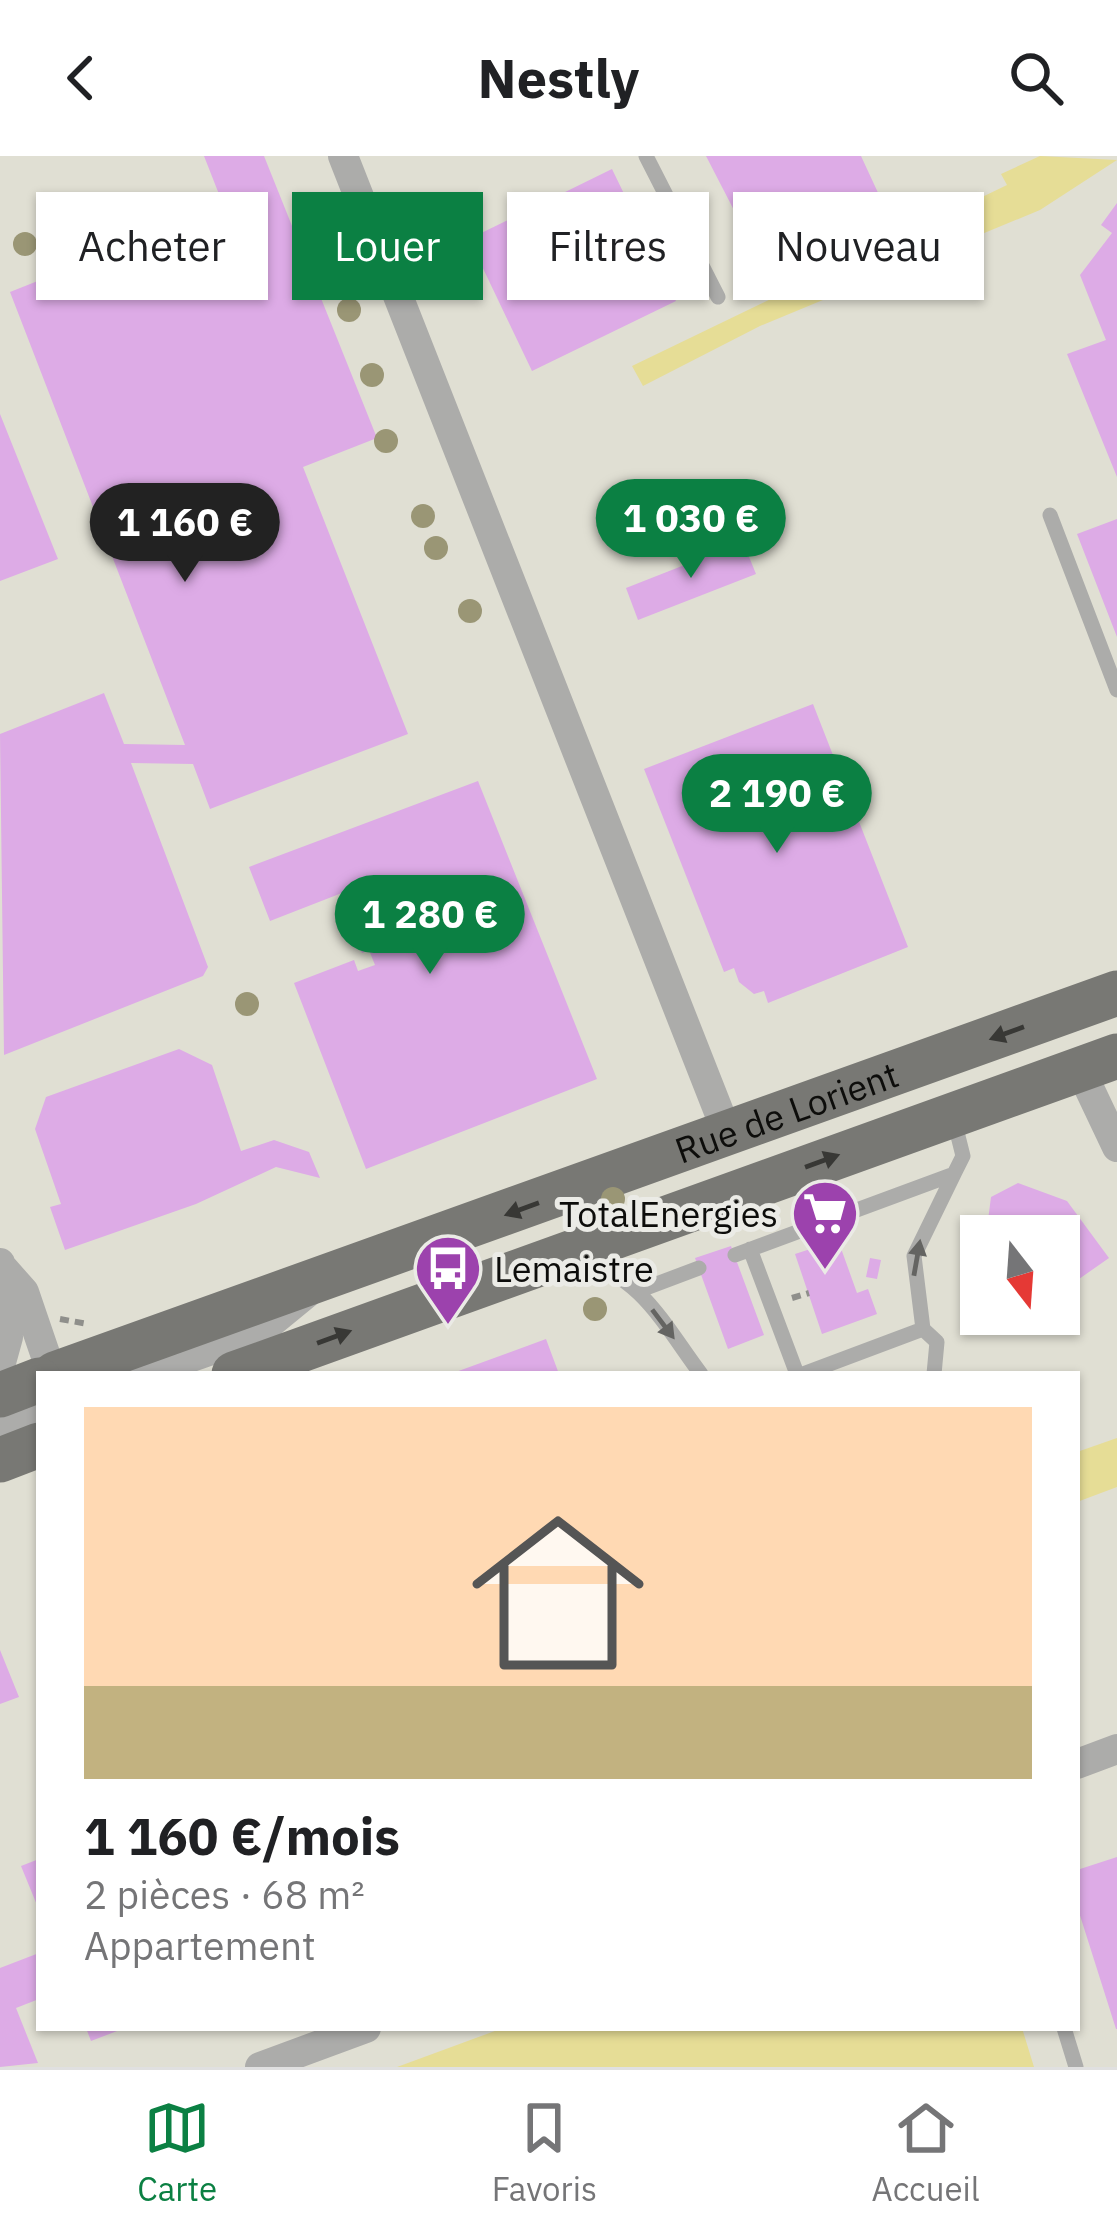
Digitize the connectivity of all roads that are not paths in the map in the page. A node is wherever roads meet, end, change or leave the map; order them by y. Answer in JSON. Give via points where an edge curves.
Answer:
{"nodes":[{"id":1,"x":343,"y":156,"type":"edge"},
{"id":2,"x":646,"y":156,"type":"edge"},
{"id":3,"x":718,"y":297,"type":"dead end"},
{"id":4,"x":1050,"y":514,"type":"dead end"},
{"id":5,"x":1117,"y":690,"type":"edge"},
{"id":6,"x":1117,"y":993,"type":"edge"},
{"id":7,"x":1098,"y":1063,"type":"edge"},
{"id":8,"x":952,"y":1114,"type":"junction"},
{"id":9,"x":728,"y":1135,"type":"junction"},
{"id":10,"x":1117,"y":1147,"type":"edge"},
{"id":11,"x":954,"y":1174,"type":"junction"},
{"id":12,"x":542,"y":1262,"type":"junction"},
{"id":13,"x":0,"y":1264,"type":"edge"},
{"id":14,"x":699,"y":1268,"type":"dead end"},
{"id":15,"x":321,"y":1281,"type":"junction"},
{"id":16,"x":638,"y":1291,"type":"junction"},
{"id":17,"x":923,"y":1329,"type":"junction"},
{"id":18,"x":0,"y":1366,"type":"edge"},
{"id":19,"x":53,"y":1371,"type":"edge"},
{"id":20,"x":63,"y":1371,"type":"edge"},
{"id":21,"x":151,"y":1371,"type":"edge"},
{"id":22,"x":242,"y":1371,"type":"edge"},
{"id":23,"x":699,"y":1371,"type":"edge"},
{"id":24,"x":799,"y":1371,"type":"edge"},
{"id":25,"x":808,"y":1371,"type":"edge"},
{"id":26,"x":934,"y":1371,"type":"edge"},
{"id":27,"x":36,"y":1381,"type":"edge"},
{"id":28,"x":0,"y":1394,"type":"edge"},
{"id":29,"x":36,"y":1411,"type":"edge"},
{"id":30,"x":0,"y":1428,"type":"edge"},
{"id":31,"x":36,"y":1446,"type":"edge"},
{"id":32,"x":0,"y":1460,"type":"edge"},
{"id":33,"x":1117,"y":1750,"type":"edge"},
{"id":34,"x":1080,"y":1763,"type":"edge"},
{"id":35,"x":358,"y":2031,"type":"edge"},
{"id":36,"x":1065,"y":2031,"type":"edge"},
{"id":37,"x":313,"y":2048,"type":"edge"},
{"id":38,"x":260,"y":2067,"type":"edge"},
{"id":39,"x":1076,"y":2067,"type":"edge"}],
"edges":[{"from":1,"to":9,"type":"street"},
{"from":2,"to":3,"type":"lane"},
{"from":4,"to":5,"type":"lane"},
{"from":6,"to":9,"type":"main road","name":"Rue de Lorient","one_way":true},
{"from":7,"to":8,"type":"main road","name":"Rue de Lorient"},
{"from":7,"to":10,"type":"street"},
{"from":8,"to":11,"type":"lane","via":[[963,1156]]},
{"from":12,"to":8,"type":"main road","name":"Rue de Lorient","one_way":true},
{"from":9,"to":15,"type":"main road","name":"Rue de Lorient","one_way":true},
{"from":17,"to":11,"type":"lane","one_way":true,"via":[[914,1256]]},
{"from":11,"to":24,"type":"lane","via":[[742,1252]]},
{"from":12,"to":16,"type":"lane","via":[[614,1271]]},
{"from":22,"to":12,"type":"main road","name":"Rue de Lorient","one_way":true},
{"from":13,"to":18,"type":"street","via":[[8,1337]]},
{"from":13,"to":19,"type":"street","via":[[24,1292]]},
{"from":14,"to":16,"type":"lane"},
{"from":15,"to":20,"type":"main road","name":"Rue de Lorient"},
{"from":15,"to":21,"type":"street","name":"Rue de Lorient","via":[[256,1334]]},
{"from":16,"to":23,"type":"lane","one_way":true},
{"from":17,"to":25,"type":"lane"},
{"from":17,"to":26,"type":"lane","via":[[937,1342]]},
{"from":27,"to":28,"type":"main road"},
{"from":29,"to":30,"type":"street"},
{"from":31,"to":32,"type":"main road"},
{"from":33,"to":34,"type":"street"},
{"from":35,"to":37,"type":"street"},
{"from":36,"to":39,"type":"lane"},
{"from":37,"to":38,"type":"street"}]}
